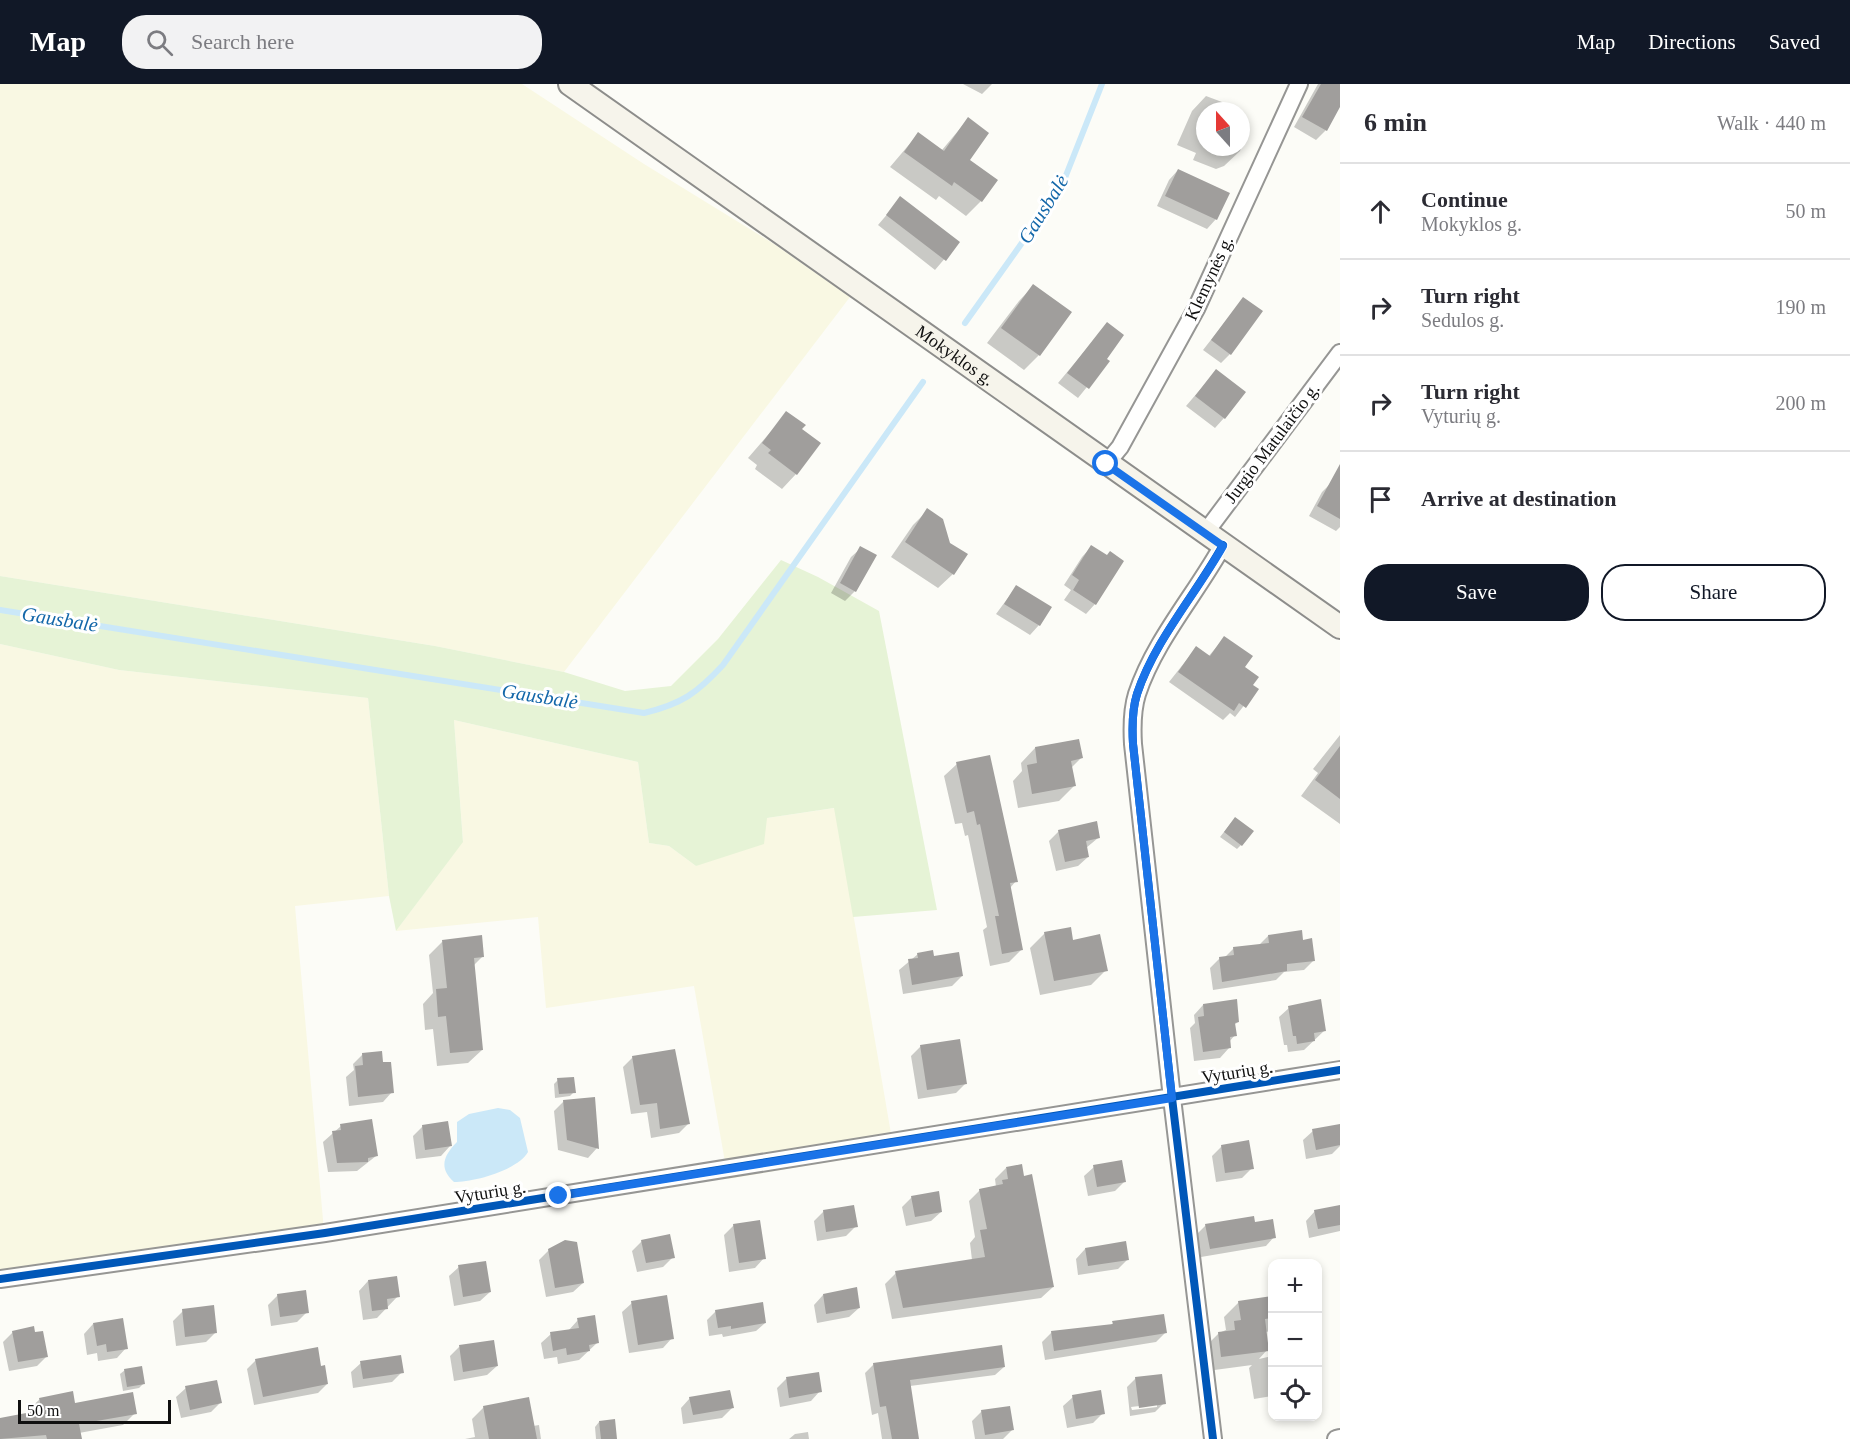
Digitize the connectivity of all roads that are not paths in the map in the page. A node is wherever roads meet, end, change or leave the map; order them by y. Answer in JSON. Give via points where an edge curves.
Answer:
{"nodes":[{"id":1,"x":570,"y":84,"type":"edge"},
{"id":2,"x":1299,"y":84,"type":"edge"},
{"id":3,"x":1340,"y":353,"type":"edge"},
{"id":4,"x":1106,"y":464,"type":"junction"},
{"id":5,"x":1214,"y":539,"type":"junction"},
{"id":6,"x":1340,"y":627,"type":"edge"},
{"id":7,"x":1340,"y":1070,"type":"edge"},
{"id":8,"x":1172,"y":1098,"type":"junction"},
{"id":9,"x":0,"y":1280,"type":"edge"},
{"id":10,"x":1213,"y":1439,"type":"edge"}],
"edges":[{"from":1,"to":4,"type":"main road","name":"Mokyklos g."},
{"from":2,"to":4,"type":"street","name":"Klemynės g.","via":[[1196,309],[1120,447]]},
{"from":3,"to":5,"type":"street","name":"Jurgio Matulaičio g."},
{"from":4,"to":5,"type":"main road","name":"Mokyklos g."},
{"from":5,"to":6,"type":"main road","name":"Mokyklos g."},
{"from":5,"to":8,"type":"street","name":"Jurgio Matulaičio g.","via":[[1150,663],[1132,717]]},
{"from":7,"to":8,"type":"street","name":"Vyturių g."},
{"from":8,"to":9,"type":"street","name":"Vyturių g.","via":[[325,1233]]},
{"from":8,"to":10,"type":"street","name":"Jurgio Matulaičio g."}]}
